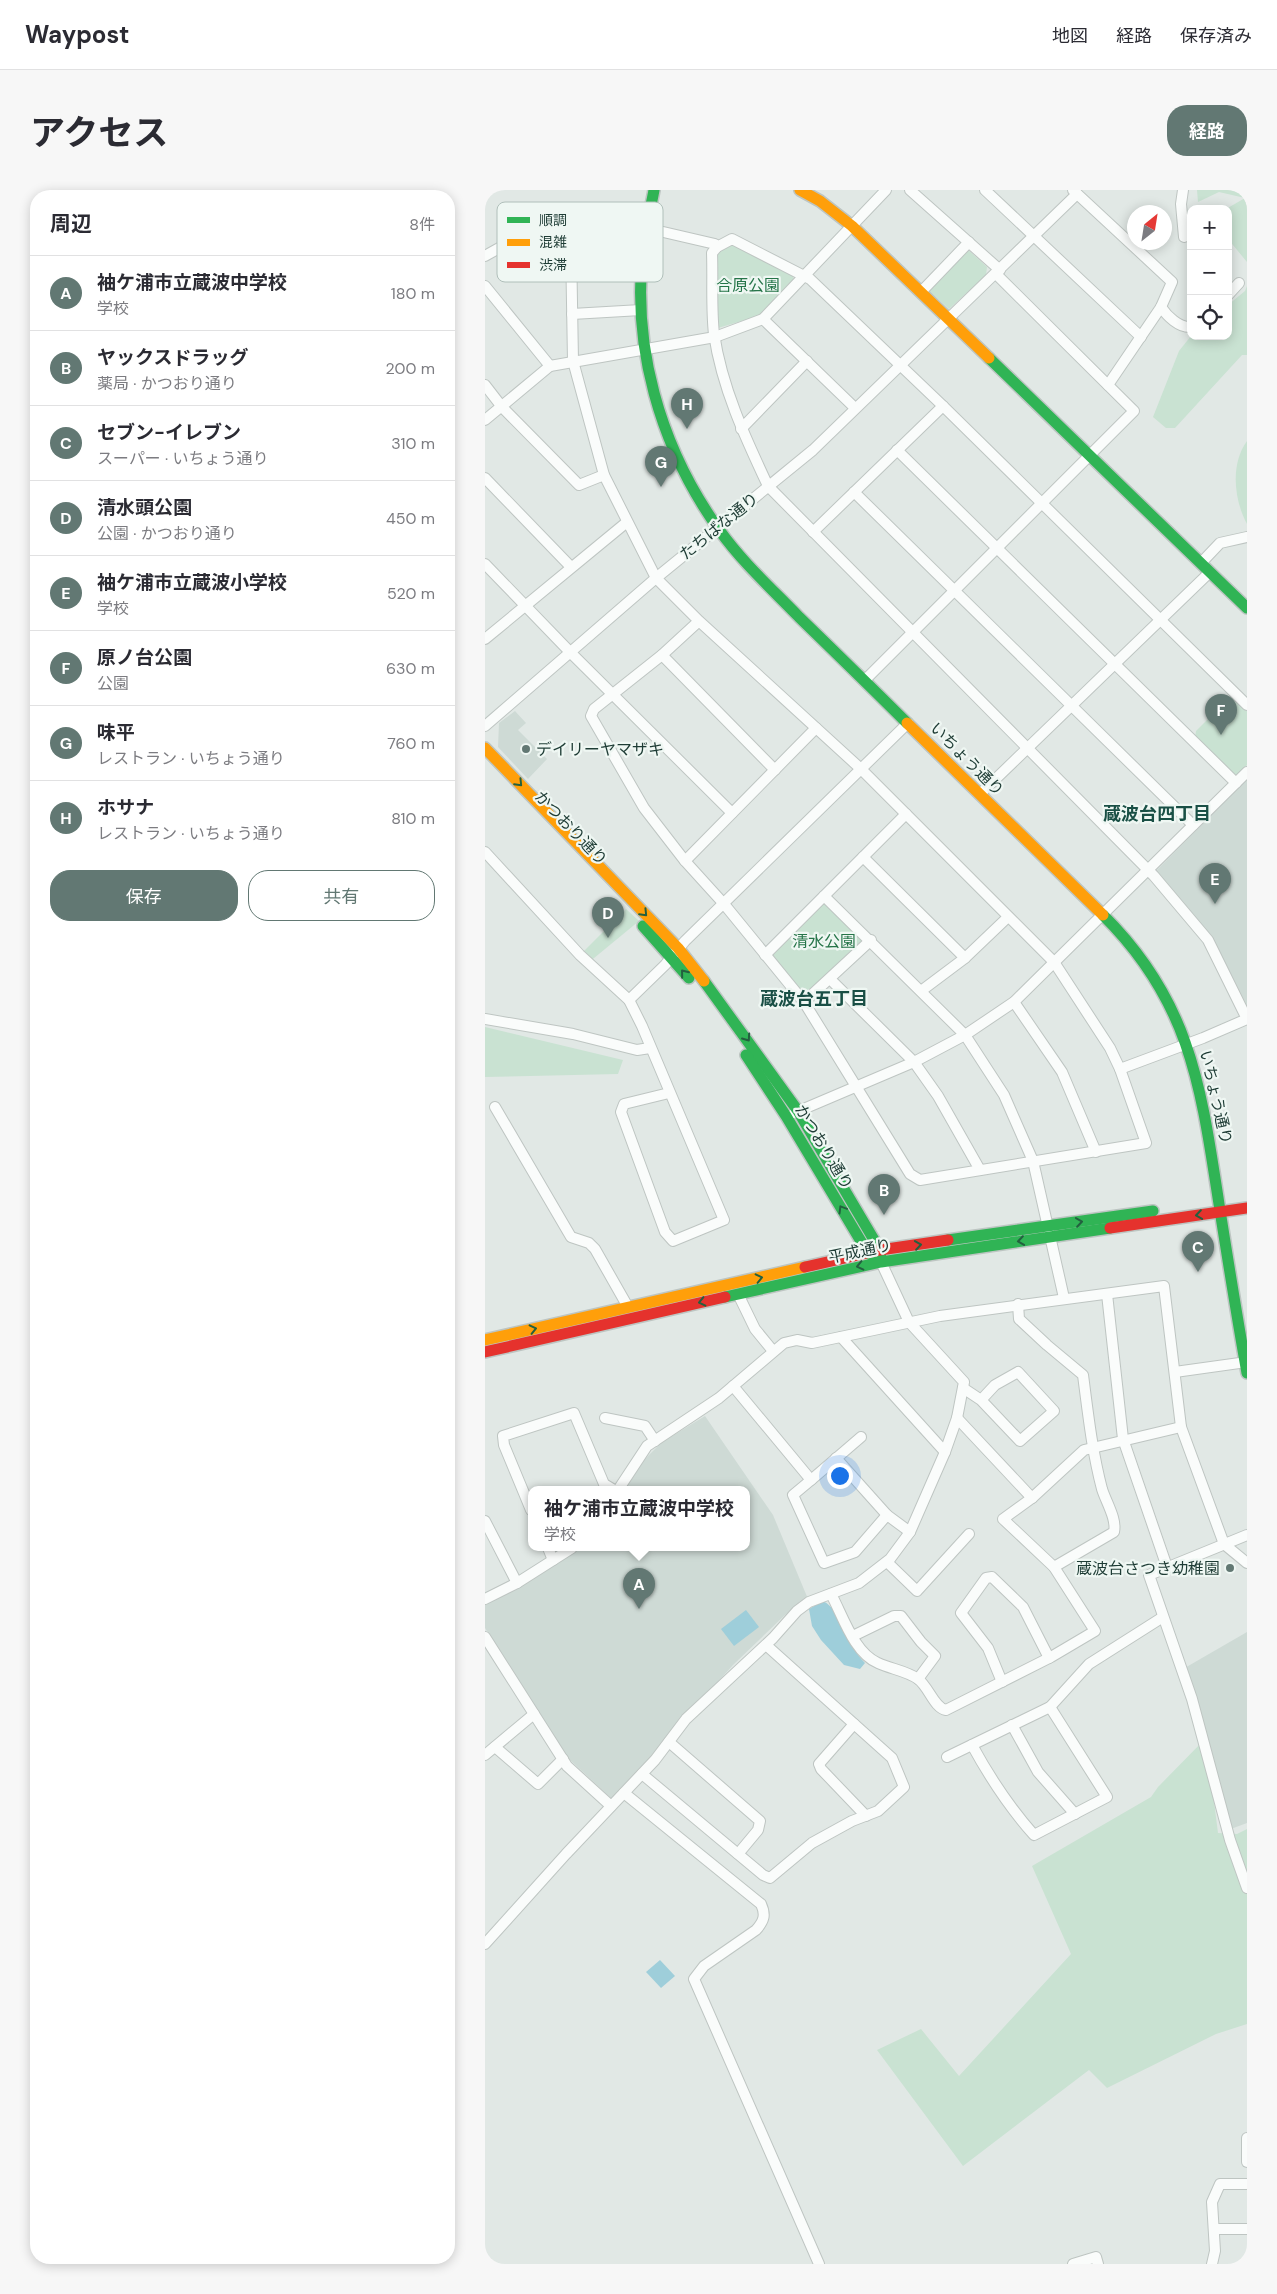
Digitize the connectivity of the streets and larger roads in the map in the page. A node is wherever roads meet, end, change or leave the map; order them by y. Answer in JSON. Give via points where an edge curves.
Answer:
{"nodes":[{"id":1,"x":800,"y":190,"type":"edge"},
{"id":2,"x":886,"y":190,"type":"edge"},
{"id":3,"x":910,"y":190,"type":"edge"},
{"id":4,"x":985,"y":190,"type":"edge"},
{"id":5,"x":1183,"y":190,"type":"edge"},
{"id":6,"x":1075,"y":192,"type":"edge"},
{"id":7,"x":852,"y":226,"type":"junction"},
{"id":8,"x":663,"y":232,"type":"edge"},
{"id":9,"x":1035,"y":236,"type":"junction"},
{"id":10,"x":1184,"y":237,"type":"dead end"},
{"id":11,"x":969,"y":242,"type":"junction"},
{"id":12,"x":717,"y":247,"type":"junction"},
{"id":13,"x":497,"y":249,"type":"edge"},
{"id":14,"x":485,"y":256,"type":"edge"},
{"id":15,"x":998,"y":272,"type":"junction"},
{"id":16,"x":805,"y":276,"type":"junction"},
{"id":17,"x":572,"y":282,"type":"edge"},
{"id":18,"x":641,"y":282,"type":"edge"},
{"id":19,"x":1239,"y":283,"type":"dead end"},
{"id":20,"x":485,"y":286,"type":"edge"},
{"id":21,"x":1232,"y":291,"type":"edge"},
{"id":22,"x":921,"y":292,"type":"junction"},
{"id":23,"x":1161,"y":307,"type":"junction"},
{"id":24,"x":641,"y":310,"type":"junction"},
{"id":25,"x":572,"y":314,"type":"junction"},
{"id":26,"x":947,"y":318,"type":"junction"},
{"id":27,"x":763,"y":319,"type":"junction"},
{"id":28,"x":1187,"y":326,"type":"edge"},
{"id":29,"x":715,"y":337,"type":"junction"},
{"id":30,"x":1141,"y":337,"type":"junction"},
{"id":31,"x":644,"y":350,"type":"junction"},
{"id":32,"x":573,"y":361,"type":"junction"},
{"id":33,"x":807,"y":362,"type":"junction"},
{"id":34,"x":900,"y":364,"type":"junction"},
{"id":35,"x":550,"y":366,"type":"junction"},
{"id":36,"x":485,"y":385,"type":"edge"},
{"id":37,"x":1108,"y":385,"type":"junction"},
{"id":38,"x":943,"y":406,"type":"junction"},
{"id":39,"x":502,"y":407,"type":"junction"},
{"id":40,"x":855,"y":408,"type":"junction"},
{"id":41,"x":485,"y":420,"type":"edge"},
{"id":42,"x":741,"y":429,"type":"junction"},
{"id":43,"x":897,"y":450,"type":"junction"},
{"id":44,"x":1089,"y":454,"type":"junction"},
{"id":45,"x":604,"y":475,"type":"junction"},
{"id":46,"x":485,"y":478,"type":"edge"},
{"id":47,"x":768,"y":486,"type":"junction"},
{"id":48,"x":855,"y":492,"type":"junction"},
{"id":49,"x":1040,"y":502,"type":"junction"},
{"id":50,"x":627,"y":522,"type":"junction"},
{"id":51,"x":717,"y":529,"type":"junction"},
{"id":52,"x":813,"y":532,"type":"junction"},
{"id":53,"x":1247,"y":537,"type":"edge"},
{"id":54,"x":996,"y":547,"type":"junction"},
{"id":55,"x":1201,"y":563,"type":"junction"},
{"id":56,"x":485,"y":564,"type":"edge"},
{"id":57,"x":571,"y":567,"type":"junction"},
{"id":58,"x":1210,"y":572,"type":"junction"},
{"id":59,"x":656,"y":578,"type":"junction"},
{"id":60,"x":955,"y":590,"type":"junction"},
{"id":61,"x":525,"y":605,"type":"junction"},
{"id":62,"x":1247,"y":608,"type":"edge"},
{"id":63,"x":1161,"y":620,"type":"junction"},
{"id":64,"x":699,"y":621,"type":"junction"},
{"id":65,"x":913,"y":633,"type":"junction"},
{"id":66,"x":485,"y":639,"type":"edge"},
{"id":67,"x":570,"y":652,"type":"junction"},
{"id":68,"x":662,"y":655,"type":"junction"},
{"id":69,"x":1114,"y":663,"type":"junction"},
{"id":70,"x":865,"y":680,"type":"junction"},
{"id":71,"x":612,"y":694,"type":"junction"},
{"id":72,"x":1071,"y":705,"type":"junction"},
{"id":73,"x":1247,"y":705,"type":"edge"},
{"id":74,"x":908,"y":723,"type":"junction"},
{"id":75,"x":485,"y":726,"type":"edge"},
{"id":76,"x":817,"y":728,"type":"junction"},
{"id":77,"x":485,"y":748,"type":"edge"},
{"id":78,"x":1027,"y":748,"type":"junction"},
{"id":79,"x":485,"y":762,"type":"edge"},
{"id":80,"x":861,"y":769,"type":"junction"},
{"id":81,"x":775,"y":770,"type":"junction"},
{"id":82,"x":1247,"y":772,"type":"edge"},
{"id":83,"x":1236,"y":783,"type":"junction"},
{"id":84,"x":980,"y":794,"type":"junction"},
{"id":85,"x":732,"y":813,"type":"junction"},
{"id":86,"x":906,"y":814,"type":"junction"},
{"id":87,"x":1193,"y":825,"type":"junction"},
{"id":88,"x":485,"y":852,"type":"edge"},
{"id":89,"x":863,"y":857,"type":"junction"},
{"id":90,"x":685,"y":861,"type":"junction"},
{"id":91,"x":1148,"y":869,"type":"junction"},
{"id":92,"x":824,"y":896,"type":"junction"},
{"id":93,"x":724,"y":904,"type":"junction"},
{"id":94,"x":1102,"y":914,"type":"junction"},
{"id":95,"x":1008,"y":916,"type":"junction"},
{"id":96,"x":871,"y":940,"type":"junction"},
{"id":97,"x":675,"y":953,"type":"junction"},
{"id":98,"x":765,"y":955,"type":"junction"},
{"id":99,"x":965,"y":958,"type":"junction"},
{"id":100,"x":1054,"y":962,"type":"junction"},
{"id":101,"x":830,"y":979,"type":"junction"},
{"id":102,"x":921,"y":991,"type":"junction"},
{"id":103,"x":629,"y":1000,"type":"junction"},
{"id":104,"x":804,"y":1002,"type":"junction"},
{"id":105,"x":1014,"y":1002,"type":"junction"},
{"id":106,"x":485,"y":1019,"type":"edge"},
{"id":107,"x":1247,"y":1019,"type":"edge"},
{"id":108,"x":965,"y":1034,"type":"junction"},
{"id":109,"x":1187,"y":1045,"type":"junction"},
{"id":110,"x":650,"y":1048,"type":"junction"},
{"id":111,"x":914,"y":1062,"type":"junction"},
{"id":112,"x":1120,"y":1069,"type":"junction"},
{"id":113,"x":856,"y":1087,"type":"junction"},
{"id":114,"x":669,"y":1093,"type":"junction"},
{"id":115,"x":495,"y":1107,"type":"dead end"},
{"id":116,"x":798,"y":1112,"type":"junction"},
{"id":117,"x":787,"y":1116,"type":"junction"},
{"id":118,"x":1097,"y":1152,"type":"junction"},
{"id":119,"x":1033,"y":1161,"type":"junction"},
{"id":120,"x":980,"y":1170,"type":"junction"},
{"id":121,"x":1247,"y":1198,"type":"edge"},
{"id":122,"x":1220,"y":1207,"type":"junction"},
{"id":123,"x":1247,"y":1208,"type":"edge"},
{"id":124,"x":1049,"y":1232,"type":"junction"},
{"id":125,"x":876,"y":1255,"type":"junction"},
{"id":126,"x":738,"y":1294,"type":"junction"},
{"id":127,"x":1107,"y":1294,"type":"junction"},
{"id":128,"x":1064,"y":1298,"type":"junction"},
{"id":129,"x":1019,"y":1304,"type":"junction"},
{"id":130,"x":627,"y":1307,"type":"junction"},
{"id":131,"x":909,"y":1322,"type":"junction"},
{"id":132,"x":841,"y":1337,"type":"junction"},
{"id":133,"x":485,"y":1340,"type":"edge"},
{"id":134,"x":773,"y":1351,"type":"junction"},
{"id":135,"x":485,"y":1352,"type":"edge"},
{"id":136,"x":1246,"y":1366,"type":"edge"},
{"id":137,"x":1175,"y":1372,"type":"junction"},
{"id":138,"x":733,"y":1386,"type":"junction"},
{"id":139,"x":963,"y":1388,"type":"junction"},
{"id":140,"x":981,"y":1400,"type":"junction"},
{"id":141,"x":605,"y":1418,"type":"dead end"},
{"id":142,"x":957,"y":1418,"type":"junction"},
{"id":143,"x":1181,"y":1427,"type":"junction"},
{"id":144,"x":861,"y":1437,"type":"dead end"},
{"id":145,"x":1123,"y":1439,"type":"junction"},
{"id":146,"x":655,"y":1441,"type":"junction"},
{"id":147,"x":1092,"y":1448,"type":"junction"},
{"id":148,"x":945,"y":1452,"type":"junction"},
{"id":149,"x":836,"y":1458,"type":"junction"},
{"id":150,"x":811,"y":1480,"type":"junction"},
{"id":151,"x":607,"y":1486,"type":"edge"},
{"id":152,"x":620,"y":1486,"type":"edge"},
{"id":153,"x":1032,"y":1498,"type":"junction"},
{"id":154,"x":528,"y":1503,"type":"edge"},
{"id":155,"x":887,"y":1515,"type":"junction"},
{"id":156,"x":485,"y":1521,"type":"edge"},
{"id":157,"x":910,"y":1532,"type":"junction"},
{"id":158,"x":969,"y":1534,"type":"dead end"},
{"id":159,"x":1247,"y":1535,"type":"edge"},
{"id":160,"x":489,"y":1538,"type":"edge"},
{"id":161,"x":1224,"y":1544,"type":"junction"},
{"id":162,"x":549,"y":1551,"type":"edge"},
{"id":163,"x":567,"y":1551,"type":"edge"},
{"id":164,"x":553,"y":1560,"type":"junction"},
{"id":165,"x":887,"y":1562,"type":"junction"},
{"id":166,"x":1247,"y":1563,"type":"edge"},
{"id":167,"x":1054,"y":1567,"type":"junction"},
{"id":168,"x":1167,"y":1567,"type":"junction"},
{"id":169,"x":517,"y":1583,"type":"junction"},
{"id":170,"x":831,"y":1594,"type":"junction"},
{"id":171,"x":485,"y":1600,"type":"edge"},
{"id":172,"x":1163,"y":1617,"type":"junction"},
{"id":173,"x":853,"y":1636,"type":"junction"},
{"id":174,"x":485,"y":1638,"type":"edge"},
{"id":175,"x":766,"y":1645,"type":"junction"},
{"id":176,"x":1049,"y":1658,"type":"junction"},
{"id":177,"x":918,"y":1679,"type":"junction"},
{"id":178,"x":1002,"y":1682,"type":"junction"},
{"id":179,"x":1050,"y":1707,"type":"junction"},
{"id":180,"x":534,"y":1714,"type":"junction"},
{"id":181,"x":854,"y":1724,"type":"junction"},
{"id":182,"x":1012,"y":1725,"type":"junction"},
{"id":183,"x":669,"y":1742,"type":"junction"},
{"id":184,"x":972,"y":1745,"type":"junction"},
{"id":185,"x":495,"y":1747,"type":"junction"},
{"id":186,"x":485,"y":1755,"type":"edge"},
{"id":187,"x":947,"y":1756,"type":"dead end"},
{"id":188,"x":563,"y":1759,"type":"junction"},
{"id":189,"x":642,"y":1774,"type":"junction"},
{"id":190,"x":624,"y":1793,"type":"junction"},
{"id":191,"x":611,"y":1806,"type":"junction"},
{"id":192,"x":1075,"y":1814,"type":"junction"},
{"id":193,"x":866,"y":1816,"type":"junction"},
{"id":194,"x":738,"y":1854,"type":"junction"},
{"id":195,"x":1247,"y":1888,"type":"edge"},
{"id":196,"x":485,"y":1944,"type":"edge"},
{"id":197,"x":1247,"y":2138,"type":"edge"},
{"id":198,"x":1247,"y":2162,"type":"edge"},
{"id":199,"x":1247,"y":2184,"type":"edge"},
{"id":200,"x":1214,"y":2229,"type":"junction"},
{"id":201,"x":1247,"y":2230,"type":"edge"},
{"id":202,"x":819,"y":2264,"type":"edge"},
{"id":203,"x":1073,"y":2264,"type":"edge"},
{"id":204,"x":1098,"y":2264,"type":"edge"},
{"id":205,"x":1212,"y":2264,"type":"edge"}],
"edges":[{"from":1,"to":7,"type":"street"},
{"from":2,"to":7,"type":"street"},
{"from":3,"to":11,"type":"street"},
{"from":4,"to":9,"type":"street"},
{"from":5,"to":10,"type":"street"},
{"from":6,"to":9,"type":"street","name":"たちばな通り"},
{"from":6,"to":23,"type":"street","via":[[1172,282]]},
{"from":7,"to":16,"type":"street"},
{"from":7,"to":22,"type":"street"},
{"from":8,"to":12,"type":"street"},
{"from":9,"to":15,"type":"street","name":"たちばな通り"},
{"from":9,"to":30,"type":"street"},
{"from":11,"to":15,"type":"street"},
{"from":11,"to":22,"type":"street"},
{"from":12,"to":16,"type":"street","via":[[733,239]]},
{"from":12,"to":29,"type":"street","via":[[712,253]]},
{"from":13,"to":14,"type":"street"},
{"from":15,"to":26,"type":"street","name":"たちばな通り"},
{"from":15,"to":37,"type":"street"},
{"from":16,"to":27,"type":"street"},
{"from":16,"to":34,"type":"street"},
{"from":17,"to":25,"type":"street"},
{"from":18,"to":24,"type":"street","name":"いちょう通り"},
{"from":19,"to":21,"type":"street"},
{"from":20,"to":35,"type":"street"},
{"from":22,"to":26,"type":"street"},
{"from":23,"to":28,"type":"street","via":[[1167,316]]},
{"from":23,"to":30,"type":"street"},
{"from":24,"to":25,"type":"street"},
{"from":24,"to":31,"type":"street","name":"いちょう通り"},
{"from":25,"to":32,"type":"street"},
{"from":26,"to":34,"type":"street","name":"たちばな通り"},
{"from":26,"to":44,"type":"street"},
{"from":27,"to":29,"type":"street"},
{"from":27,"to":33,"type":"street"},
{"from":29,"to":31,"type":"street"},
{"from":29,"to":42,"type":"street"},
{"from":30,"to":37,"type":"street"},
{"from":31,"to":32,"type":"street"},
{"from":31,"to":51,"type":"street","name":"いちょう通り","via":[[666,434],[680,467]]},
{"from":32,"to":35,"type":"street"},
{"from":32,"to":45,"type":"street"},
{"from":33,"to":40,"type":"street"},
{"from":33,"to":42,"type":"street"},
{"from":34,"to":38,"type":"street"},
{"from":34,"to":40,"type":"street","name":"たちばな通り"},
{"from":35,"to":39,"type":"street"},
{"from":36,"to":39,"type":"street"},
{"from":37,"to":44,"type":"street","via":[[1134,410]]},
{"from":38,"to":43,"type":"street"},
{"from":38,"to":49,"type":"street"},
{"from":39,"to":41,"type":"street"},
{"from":39,"to":45,"type":"street","via":[[579,485]]},
{"from":40,"to":47,"type":"street","name":"たちばな通り","via":[[813,450]]},
{"from":42,"to":47,"type":"street"},
{"from":43,"to":48,"type":"street"},
{"from":43,"to":54,"type":"street"},
{"from":44,"to":49,"type":"street"},
{"from":44,"to":55,"type":"street"},
{"from":45,"to":50,"type":"street"},
{"from":46,"to":57,"type":"street"},
{"from":47,"to":51,"type":"street","name":"たちばな通り"},
{"from":47,"to":52,"type":"street"},
{"from":48,"to":52,"type":"street"},
{"from":48,"to":60,"type":"street"},
{"from":49,"to":54,"type":"street"},
{"from":49,"to":63,"type":"street"},
{"from":50,"to":57,"type":"street"},
{"from":50,"to":59,"type":"street"},
{"from":51,"to":59,"type":"street","name":"たちばな通り"},
{"from":51,"to":70,"type":"street","name":"いちょう通り","via":[[754,572]]},
{"from":52,"to":65,"type":"street"},
{"from":53,"to":55,"type":"street","via":[[1220,543]]},
{"from":54,"to":60,"type":"street"},
{"from":54,"to":69,"type":"street"},
{"from":55,"to":58,"type":"street"},
{"from":56,"to":61,"type":"street"},
{"from":57,"to":61,"type":"street"},
{"from":58,"to":62,"type":"street"},
{"from":58,"to":63,"type":"street"},
{"from":59,"to":64,"type":"street"},
{"from":59,"to":67,"type":"street","name":"たちばな通り"},
{"from":60,"to":65,"type":"street"},
{"from":60,"to":72,"type":"street"},
{"from":61,"to":66,"type":"street"},
{"from":61,"to":67,"type":"street"},
{"from":63,"to":69,"type":"street"},
{"from":63,"to":73,"type":"street"},
{"from":64,"to":68,"type":"street"},
{"from":64,"to":76,"type":"street"},
{"from":65,"to":70,"type":"street"},
{"from":65,"to":78,"type":"street"},
{"from":67,"to":71,"type":"street"},
{"from":67,"to":75,"type":"street","name":"たちばな通り"},
{"from":68,"to":71,"type":"street"},
{"from":68,"to":81,"type":"street"},
{"from":69,"to":72,"type":"street"},
{"from":69,"to":83,"type":"street"},
{"from":70,"to":74,"type":"street","name":"いちょう通り"},
{"from":71,"to":85,"type":"street"},
{"from":71,"to":90,"type":"street","via":[[594,709],[591,716],[644,808]]},
{"from":72,"to":78,"type":"street"},
{"from":72,"to":87,"type":"street"},
{"from":74,"to":80,"type":"street"},
{"from":74,"to":84,"type":"street","name":"いちょう通り"},
{"from":76,"to":80,"type":"street"},
{"from":76,"to":81,"type":"street"},
{"from":77,"to":97,"type":"street","name":"かつおり通り","one_way":true},
{"from":78,"to":84,"type":"street"},
{"from":78,"to":91,"type":"street"},
{"from":79,"to":97,"type":"street","name":"かつおり通り"},
{"from":80,"to":86,"type":"street"},
{"from":80,"to":93,"type":"street"},
{"from":81,"to":85,"type":"street"},
{"from":82,"to":83,"type":"street"},
{"from":83,"to":87,"type":"street"},
{"from":84,"to":94,"type":"street","name":"いちょう通り"},
{"from":85,"to":90,"type":"street"},
{"from":86,"to":89,"type":"street"},
{"from":86,"to":95,"type":"street"},
{"from":87,"to":91,"type":"street"},
{"from":88,"to":103,"type":"street","via":[[588,964]]},
{"from":89,"to":92,"type":"street"},
{"from":89,"to":99,"type":"street"},
{"from":90,"to":93,"type":"street"},
{"from":91,"to":94,"type":"street"},
{"from":91,"to":107,"type":"street","via":[[1208,940]]},
{"from":92,"to":96,"type":"street"},
{"from":92,"to":98,"type":"street"},
{"from":93,"to":97,"type":"street"},
{"from":93,"to":98,"type":"street"},
{"from":94,"to":100,"type":"street"},
{"from":94,"to":109,"type":"street","name":"いちょう通り","via":[[1129,941],[1148,967]]},
{"from":95,"to":99,"type":"street"},
{"from":95,"to":100,"type":"street"},
{"from":96,"to":101,"type":"street"},
{"from":96,"to":102,"type":"street"},
{"from":97,"to":103,"type":"street"},
{"from":97,"to":116,"type":"street","name":"かつおり通り","one_way":true,"via":[[725,1008]]},
{"from":117,"to":97,"type":"street","name":"かつおり通り","one_way":true},
{"from":98,"to":104,"type":"street"},
{"from":99,"to":102,"type":"street"},
{"from":100,"to":105,"type":"street"},
{"from":100,"to":112,"type":"street","via":[[1110,1048]]},
{"from":101,"to":104,"type":"street"},
{"from":101,"to":111,"type":"street"},
{"from":102,"to":108,"type":"street"},
{"from":103,"to":110,"type":"street"},
{"from":104,"to":113,"type":"street"},
{"from":105,"to":108,"type":"street"},
{"from":105,"to":118,"type":"street","via":[[1062,1072]]},
{"from":106,"to":110,"type":"street","via":[[573,1034],[637,1050]]},
{"from":107,"to":109,"type":"street"},
{"from":108,"to":111,"type":"street"},
{"from":108,"to":119,"type":"street","via":[[1004,1095]]},
{"from":109,"to":112,"type":"street"},
{"from":109,"to":122,"type":"street","name":"いちょう通り","via":[[1210,1141]]},
{"from":110,"to":114,"type":"street"},
{"from":111,"to":113,"type":"street"},
{"from":111,"to":120,"type":"street","via":[[938,1096]]},
{"from":112,"to":118,"type":"street","via":[[1146,1143]]},
{"from":113,"to":116,"type":"street"},
{"from":113,"to":120,"type":"street","via":[[915,1178],[920,1180]]},
{"from":114,"to":114,"type":"street","via":[[724,1220],[673,1241],[665,1232],[621,1112],[624,1104]]},
{"from":115,"to":130,"type":"street","via":[[571,1237],[589,1243],[595,1250]]},
{"from":116,"to":117,"type":"street"},
{"from":116,"to":125,"type":"street","name":"かつおり通り"},
{"from":125,"to":117,"type":"street","name":"かつおり通り","one_way":true},
{"from":118,"to":119,"type":"street"},
{"from":119,"to":120,"type":"street"},
{"from":119,"to":124,"type":"street"},
{"from":121,"to":122,"type":"street","name":"平成通り"},
{"from":122,"to":123,"type":"street","name":"平成通り"},
{"from":122,"to":124,"type":"street","name":"平成通り"},
{"from":122,"to":136,"type":"street","name":"いちょう通り"},
{"from":124,"to":125,"type":"street","name":"平成通り"},
{"from":124,"to":128,"type":"street"},
{"from":125,"to":126,"type":"street","name":"平成通り","one_way":true},
{"from":130,"to":125,"type":"street","name":"平成通り","one_way":true},
{"from":125,"to":131,"type":"street"},
{"from":126,"to":134,"type":"street","via":[[755,1328]]},
{"from":126,"to":135,"type":"street","name":"平成通り","one_way":true},
{"from":127,"to":128,"type":"street"},
{"from":127,"to":137,"type":"street","via":[[1164,1286]]},
{"from":127,"to":145,"type":"street"},
{"from":128,"to":129,"type":"street"},
{"from":129,"to":131,"type":"street"},
{"from":129,"to":147,"type":"street","via":[[1019,1319],[1083,1375]]},
{"from":133,"to":130,"type":"street","name":"平成通り","one_way":true},
{"from":131,"to":132,"type":"street"},
{"from":131,"to":139,"type":"street","via":[[964,1382]]},
{"from":132,"to":134,"type":"street","via":[[812,1343],[797,1340],[783,1343]]},
{"from":132,"to":148,"type":"street"},
{"from":134,"to":138,"type":"street"},
{"from":136,"to":137,"type":"street"},
{"from":137,"to":143,"type":"street"},
{"from":138,"to":146,"type":"street"},
{"from":138,"to":150,"type":"street"},
{"from":139,"to":140,"type":"street"},
{"from":139,"to":142,"type":"street"},
{"from":140,"to":140,"type":"street","via":[[1021,1441],[1054,1411],[1018,1372],[995,1385]]},
{"from":141,"to":146,"type":"street","via":[[645,1426]]},
{"from":142,"to":148,"type":"street"},
{"from":142,"to":153,"type":"street"},
{"from":143,"to":145,"type":"street"},
{"from":143,"to":161,"type":"street"},
{"from":144,"to":149,"type":"street"},
{"from":145,"to":147,"type":"street"},
{"from":145,"to":168,"type":"street"},
{"from":146,"to":152,"type":"street","via":[[635,1462]]},
{"from":147,"to":153,"type":"street","via":[[1079,1454]]},
{"from":147,"to":167,"type":"street","via":[[1106,1502],[1116,1525],[1114,1532]]},
{"from":148,"to":157,"type":"street"},
{"from":149,"to":150,"type":"street"},
{"from":149,"to":155,"type":"street"},
{"from":150,"to":155,"type":"street","via":[[793,1495],[824,1563],[855,1552]]},
{"from":151,"to":154,"type":"street","via":[[574,1413],[503,1436]]},
{"from":153,"to":167,"type":"street","via":[[1003,1519]]},
{"from":155,"to":157,"type":"street"},
{"from":156,"to":160,"type":"street"},
{"from":157,"to":165,"type":"street"},
{"from":158,"to":165,"type":"street","via":[[917,1591]]},
{"from":159,"to":161,"type":"street"},
{"from":160,"to":169,"type":"street"},
{"from":161,"to":166,"type":"street"},
{"from":161,"to":168,"type":"street"},
{"from":162,"to":164,"type":"street"},
{"from":163,"to":164,"type":"street"},
{"from":164,"to":169,"type":"street"},
{"from":165,"to":170,"type":"street","via":[[859,1583]]},
{"from":167,"to":176,"type":"street","via":[[1095,1631]]},
{"from":168,"to":172,"type":"street","via":[[1149,1575]]},
{"from":169,"to":171,"type":"street"},
{"from":170,"to":173,"type":"street"},
{"from":170,"to":175,"type":"street","via":[[809,1602],[797,1611]]},
{"from":172,"to":179,"type":"street","via":[[1089,1664]]},
{"from":172,"to":195,"type":"street","via":[[1192,1699],[1229,1840]]},
{"from":173,"to":177,"type":"street","via":[[869,1658]]},
{"from":173,"to":177,"type":"street","via":[[894,1616],[901,1616],[935,1656]]},
{"from":174,"to":180,"type":"street"},
{"from":175,"to":181,"type":"street"},
{"from":175,"to":183,"type":"street","via":[[686,1719]]},
{"from":176,"to":178,"type":"street"},
{"from":176,"to":178,"type":"street","via":[[1023,1607],[992,1577],[986,1578],[961,1613],[988,1648]]},
{"from":177,"to":178,"type":"street","via":[[937,1705],[946,1710]]},
{"from":179,"to":182,"type":"street"},
{"from":179,"to":192,"type":"street","via":[[1107,1797]]},
{"from":180,"to":185,"type":"street"},
{"from":180,"to":188,"type":"street"},
{"from":181,"to":193,"type":"street","via":[[819,1764]]},
{"from":181,"to":193,"type":"street","via":[[893,1758],[904,1786],[878,1812]]},
{"from":182,"to":184,"type":"street"},
{"from":182,"to":192,"type":"street","via":[[1038,1772]]},
{"from":183,"to":189,"type":"street"},
{"from":183,"to":194,"type":"street","via":[[760,1821],[758,1830]]},
{"from":184,"to":187,"type":"street"},
{"from":184,"to":192,"type":"street","via":[[996,1787],[1034,1835]]},
{"from":185,"to":186,"type":"street"},
{"from":185,"to":188,"type":"street","via":[[538,1784]]},
{"from":188,"to":191,"type":"street"},
{"from":189,"to":190,"type":"street"},
{"from":189,"to":194,"type":"street"},
{"from":190,"to":191,"type":"street"},
{"from":190,"to":202,"type":"street","via":[[761,1904],[763,1922],[756,1930],[703,1966],[694,1979]]},
{"from":191,"to":196,"type":"street"},
{"from":193,"to":194,"type":"street","via":[[812,1843],[770,1878]]},
{"from":197,"to":198,"type":"street"},
{"from":199,"to":200,"type":"street","via":[[1221,2184],[1212,2202]]},
{"from":200,"to":201,"type":"street"},
{"from":200,"to":205,"type":"street"},
{"from":203,"to":204,"type":"street","via":[[1096,2257]]}]}
